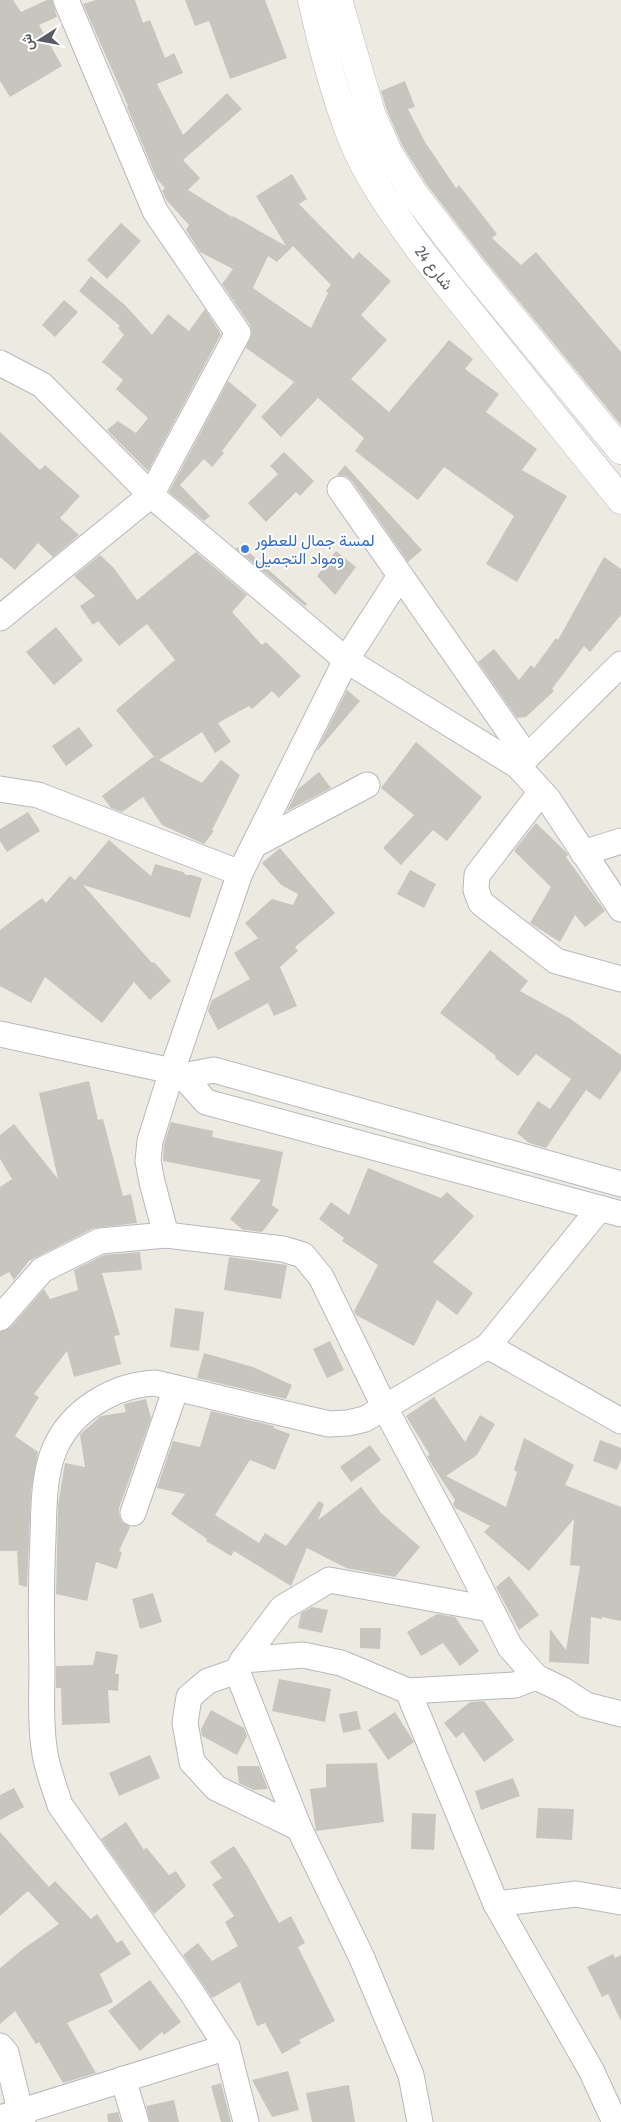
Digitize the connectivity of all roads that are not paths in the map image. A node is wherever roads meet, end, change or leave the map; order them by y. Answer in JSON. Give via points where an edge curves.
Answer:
{"nodes":[{"id":1,"x":66,"y":0,"type":"edge"},
{"id":2,"x":312,"y":0,"type":"edge"},
{"id":3,"x":338,"y":0,"type":"edge"},
{"id":4,"x":0,"y":363,"type":"edge"},
{"id":5,"x":621,"y":450,"type":"edge"},
{"id":6,"x":340,"y":489,"type":"dead end"},
{"id":7,"x":151,"y":495,"type":"junction"},
{"id":8,"x":621,"y":500,"type":"edge"},
{"id":9,"x":400,"y":576,"type":"junction"},
{"id":10,"x":2,"y":615,"type":"edge"},
{"id":11,"x":346,"y":660,"type":"junction"},
{"id":12,"x":621,"y":664,"type":"edge"},
{"id":13,"x":523,"y":762,"type":"junction"},
{"id":14,"x":368,"y":785,"type":"dead end"},
{"id":15,"x":0,"y":789,"type":"edge"},
{"id":16,"x":541,"y":792,"type":"junction"},
{"id":17,"x":621,"y":841,"type":"edge"},
{"id":18,"x":254,"y":845,"type":"junction"},
{"id":19,"x":582,"y":853,"type":"junction"},
{"id":20,"x":240,"y":873,"type":"junction"},
{"id":21,"x":621,"y":909,"type":"edge"},
{"id":22,"x":621,"y":979,"type":"edge"},
{"id":23,"x":0,"y":1034,"type":"edge"},
{"id":24,"x":177,"y":1073,"type":"junction"},
{"id":25,"x":621,"y":1184,"type":"edge"},
{"id":26,"x":610,"y":1211,"type":"edge"},
{"id":27,"x":166,"y":1235,"type":"junction"},
{"id":28,"x":0,"y":1316,"type":"edge"},
{"id":29,"x":488,"y":1346,"type":"junction"},
{"id":30,"x":176,"y":1388,"type":"junction"},
{"id":31,"x":385,"y":1408,"type":"junction"},
{"id":32,"x":621,"y":1421,"type":"edge"},
{"id":33,"x":133,"y":1513,"type":"dead end"},
{"id":34,"x":490,"y":1609,"type":"junction"},
{"id":35,"x":240,"y":1665,"type":"junction"},
{"id":36,"x":536,"y":1677,"type":"junction"},
{"id":37,"x":408,"y":1691,"type":"junction"},
{"id":38,"x":621,"y":1714,"type":"edge"},
{"id":39,"x":299,"y":1828,"type":"junction"},
{"id":40,"x":621,"y":1902,"type":"edge"},
{"id":41,"x":496,"y":1904,"type":"junction"},
{"id":42,"x":0,"y":2046,"type":"edge"},
{"id":43,"x":227,"y":2047,"type":"junction"},
{"id":44,"x":124,"y":2079,"type":"junction"},
{"id":45,"x":14,"y":2117,"type":"edge"},
{"id":46,"x":136,"y":2122,"type":"edge"},
{"id":47,"x":246,"y":2122,"type":"edge"},
{"id":48,"x":420,"y":2122,"type":"edge"},
{"id":49,"x":615,"y":2122,"type":"edge"}],
"edges":[{"from":1,"to":7,"type":"street","via":[[155,211],[238,333]]},
{"from":2,"to":8,"type":"street","name":"شارع 24","via":[[351,137],[372,178],[423,254]]},
{"from":3,"to":5,"type":"street","name":"شارع 24","via":[[372,116],[388,152],[414,194]]},
{"from":4,"to":7,"type":"street","via":[[42,385]]},
{"from":6,"to":9,"type":"street"},
{"from":7,"to":10,"type":"street"},
{"from":7,"to":11,"type":"street"},
{"from":9,"to":11,"type":"street"},
{"from":9,"to":13,"type":"street"},
{"from":11,"to":13,"type":"street"},
{"from":11,"to":18,"type":"street"},
{"from":12,"to":13,"type":"street"},
{"from":13,"to":16,"type":"street"},
{"from":14,"to":18,"type":"street"},
{"from":15,"to":20,"type":"street","via":[[38,795]]},
{"from":16,"to":19,"type":"street"},
{"from":16,"to":22,"type":"street","via":[[477,874],[476,890],[481,903],[556,961]]},
{"from":17,"to":19,"type":"street"},
{"from":18,"to":20,"type":"street"},
{"from":19,"to":21,"type":"street"},
{"from":20,"to":24,"type":"street"},
{"from":23,"to":24,"type":"street"},
{"from":24,"to":25,"type":"street","via":[[214,1070]]},
{"from":24,"to":26,"type":"street","via":[[206,1102]]},
{"from":24,"to":27,"type":"street","via":[[150,1142],[148,1161]]},
{"from":26,"to":29,"type":"street"},
{"from":27,"to":28,"type":"street","via":[[100,1241],[42,1270]]},
{"from":27,"to":31,"type":"street","via":[[283,1249],[303,1255],[320,1277]]},
{"from":29,"to":31,"type":"street"},
{"from":29,"to":32,"type":"street"},
{"from":30,"to":31,"type":"street","via":[[329,1424],[365,1419]]},
{"from":30,"to":33,"type":"street"},
{"from":30,"to":43,"type":"street","via":[[155,1383],[119,1390],[85,1411],[67,1427],[55,1449],[45,1490],[42,1550],[44,1747],[60,1805]]},
{"from":31,"to":34,"type":"street"},
{"from":34,"to":35,"type":"street","via":[[329,1580],[282,1608]]},
{"from":34,"to":36,"type":"street","via":[[510,1648]]},
{"from":35,"to":37,"type":"street","via":[[303,1655],[341,1663]]},
{"from":35,"to":39,"type":"street"},
{"from":35,"to":39,"type":"street","via":[[208,1681],[188,1697],[185,1723],[192,1762],[216,1788]]},
{"from":36,"to":37,"type":"street","via":[[515,1686]]},
{"from":36,"to":38,"type":"street","via":[[586,1705]]},
{"from":37,"to":41,"type":"street"},
{"from":39,"to":48,"type":"street","via":[[361,1956],[411,2075]]},
{"from":40,"to":41,"type":"street","via":[[576,1894]]},
{"from":41,"to":49,"type":"street","via":[[591,2070]]},
{"from":42,"to":45,"type":"street","via":[[6,2053]]},
{"from":43,"to":44,"type":"street"},
{"from":43,"to":47,"type":"street"},
{"from":44,"to":45,"type":"street"},
{"from":44,"to":46,"type":"street"}]}
